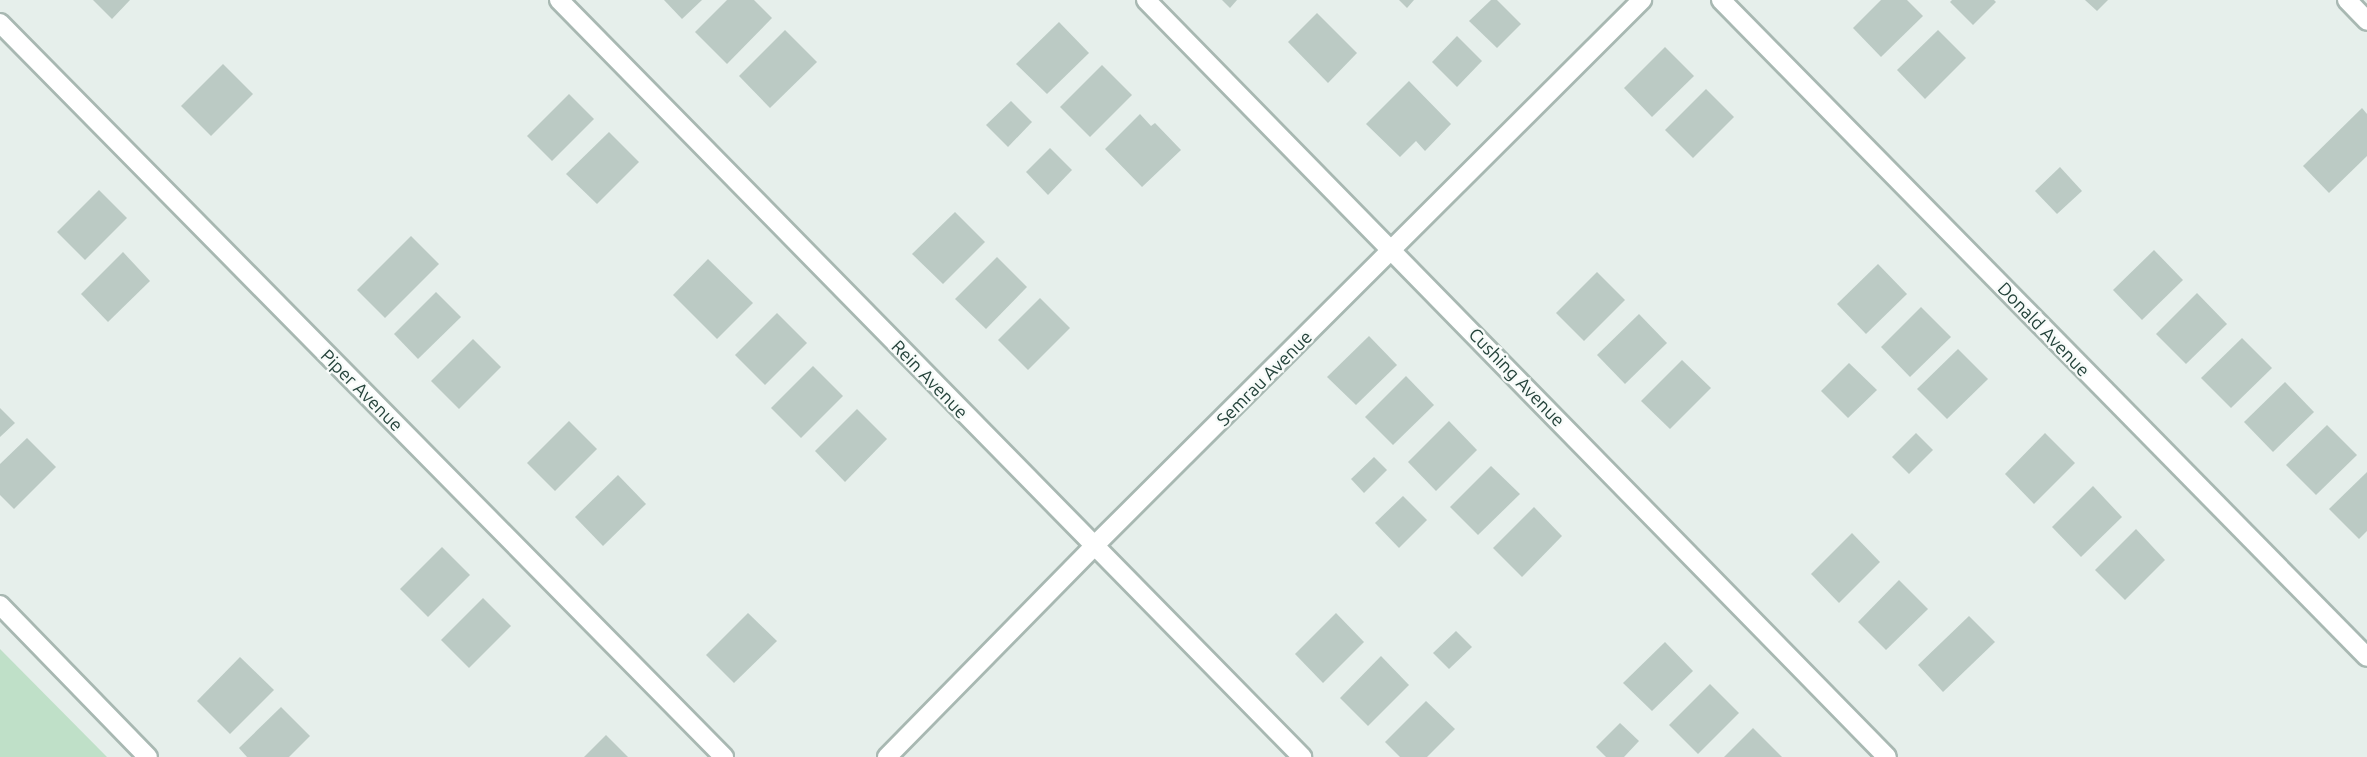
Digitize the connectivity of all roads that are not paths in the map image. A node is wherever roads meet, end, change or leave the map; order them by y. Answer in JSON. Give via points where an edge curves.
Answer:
{"nodes":[{"id":1,"x":559,"y":0,"type":"edge"},
{"id":2,"x":1146,"y":0,"type":"edge"},
{"id":3,"x":1642,"y":0,"type":"edge"},
{"id":4,"x":1721,"y":0,"type":"edge"},
{"id":5,"x":2347,"y":0,"type":"edge"},
{"id":6,"x":2367,"y":21,"type":"edge"},
{"id":7,"x":0,"y":23,"type":"edge"},
{"id":8,"x":1393,"y":250,"type":"junction"},
{"id":9,"x":1094,"y":546,"type":"junction"},
{"id":10,"x":0,"y":605,"type":"edge"},
{"id":11,"x":2367,"y":657,"type":"edge"},
{"id":12,"x":148,"y":757,"type":"edge"},
{"id":13,"x":724,"y":757,"type":"edge"},
{"id":14,"x":887,"y":757,"type":"edge"},
{"id":15,"x":1302,"y":757,"type":"edge"},
{"id":16,"x":1887,"y":757,"type":"edge"}],
"edges":[{"from":1,"to":9,"type":"street","name":"Rein Avenue"},
{"from":2,"to":8,"type":"street","name":"Cushing Avenue"},
{"from":3,"to":8,"type":"street","name":"Semrau Avenue"},
{"from":4,"to":11,"type":"street","name":"Donald Avenue"},
{"from":5,"to":6,"type":"street"},
{"from":7,"to":13,"type":"street","name":"Piper Avenue"},
{"from":8,"to":9,"type":"street","name":"Semrau Avenue"},
{"from":8,"to":16,"type":"street","name":"Cushing Avenue"},
{"from":9,"to":14,"type":"street","name":"Semrau Avenue"},
{"from":9,"to":15,"type":"street","name":"Rein Avenue"},
{"from":10,"to":12,"type":"street"}]}
